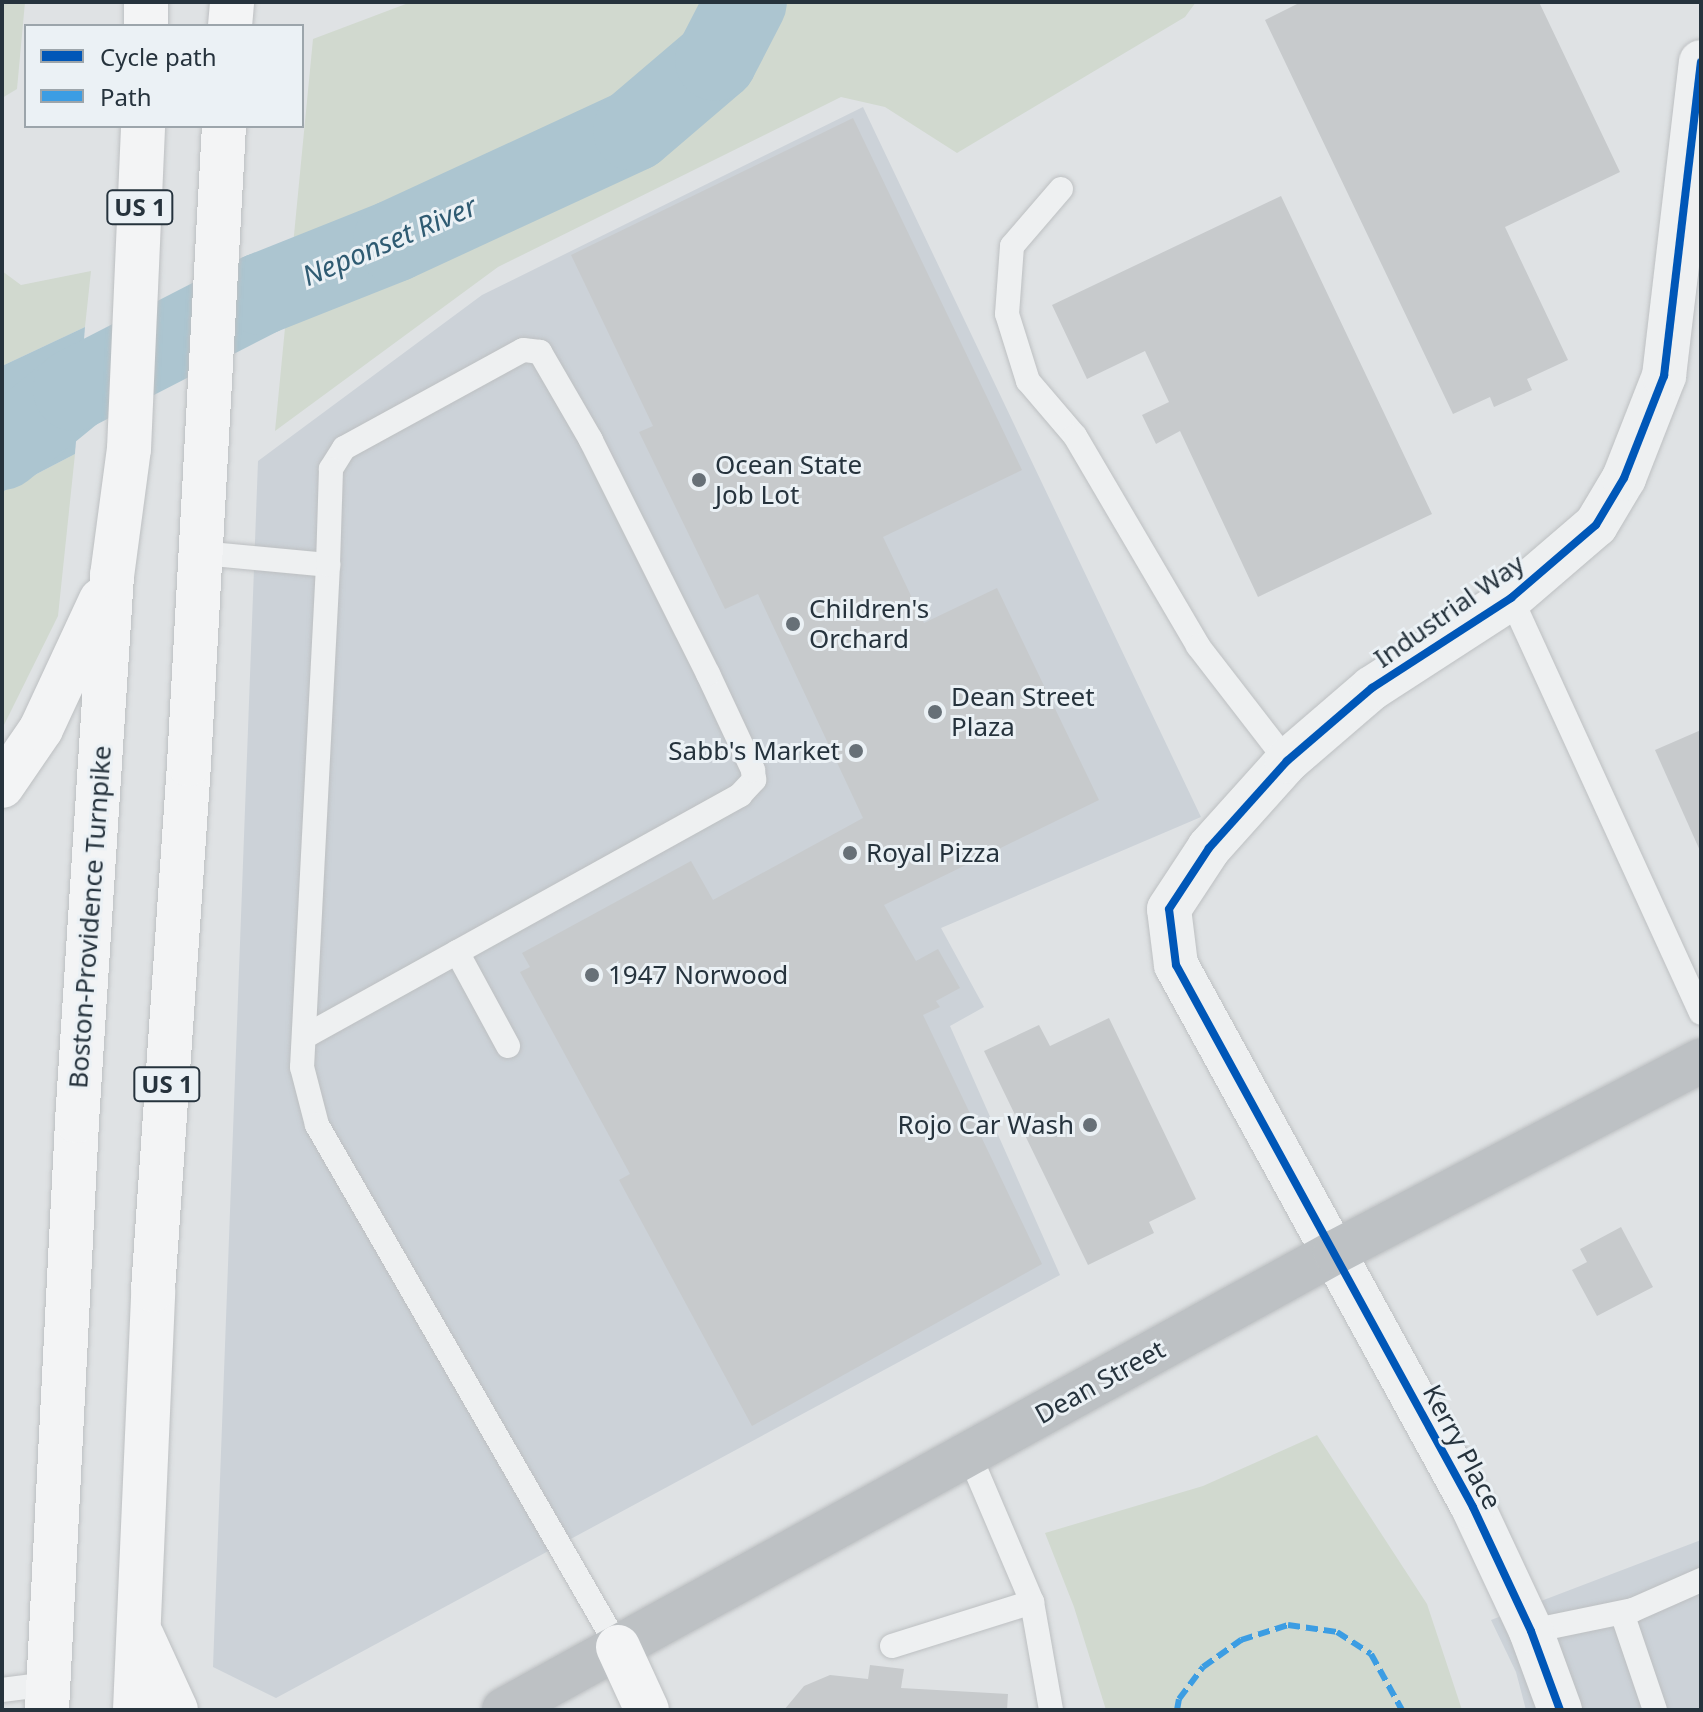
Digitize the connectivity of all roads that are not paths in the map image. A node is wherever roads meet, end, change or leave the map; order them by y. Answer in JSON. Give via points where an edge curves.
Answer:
{"nodes":[{"id":1,"x":146,"y":2,"type":"edge"},
{"id":2,"x":232,"y":2,"type":"edge"},
{"id":3,"x":146,"y":24,"type":"edge"},
{"id":4,"x":230,"y":24,"type":"edge"},
{"id":5,"x":1701,"y":62,"type":"edge"},
{"id":6,"x":143,"y":128,"type":"edge"},
{"id":7,"x":224,"y":128,"type":"edge"},
{"id":8,"x":1061,"y":189,"type":"dead end"},
{"id":9,"x":201,"y":553,"type":"junction"},
{"id":10,"x":328,"y":565,"type":"junction"},
{"id":11,"x":112,"y":576,"type":"junction"},
{"id":12,"x":1511,"y":598,"type":"junction"},
{"id":13,"x":1287,"y":761,"type":"junction"},
{"id":14,"x":2,"y":786,"type":"edge"},
{"id":15,"x":457,"y":952,"type":"junction"},
{"id":16,"x":1701,"y":1013,"type":"edge"},
{"id":17,"x":304,"y":1037,"type":"junction"},
{"id":18,"x":508,"y":1046,"type":"dead end"},
{"id":19,"x":1701,"y":1061,"type":"edge"},
{"id":20,"x":1335,"y":1252,"type":"junction"},
{"id":21,"x":969,"y":1454,"type":"junction"},
{"id":22,"x":1701,"y":1580,"type":"edge"},
{"id":23,"x":1032,"y":1602,"type":"junction"},
{"id":24,"x":1622,"y":1613,"type":"junction"},
{"id":25,"x":138,"y":1628,"type":"junction"},
{"id":26,"x":1531,"y":1631,"type":"junction"},
{"id":27,"x":892,"y":1646,"type":"dead end"},
{"id":28,"x":618,"y":1647,"type":"junction"},
{"id":29,"x":2,"y":1690,"type":"edge"},
{"id":30,"x":48,"y":1697,"type":"edge"},
{"id":31,"x":135,"y":1710,"type":"edge"},
{"id":32,"x":176,"y":1710,"type":"edge"},
{"id":33,"x":504,"y":1710,"type":"edge"},
{"id":34,"x":647,"y":1710,"type":"edge"},
{"id":35,"x":1051,"y":1710,"type":"edge"},
{"id":36,"x":1560,"y":1710,"type":"edge"},
{"id":37,"x":1655,"y":1710,"type":"edge"}],
"edges":[{"from":1,"to":3,"type":"main road"},
{"from":2,"to":4,"type":"main road"},
{"from":5,"to":12,"type":"street","name":"Industrial Way","via":[[1664,376],[1624,478],[1596,525]]},
{"from":6,"to":11,"type":"main road","name":"Boston-Providence Turnpike","number":"US 1","via":[[131,419]]},
{"from":7,"to":9,"type":"main road","number":"US 1"},
{"from":8,"to":13,"type":"lane","via":[[1012,246],[1007,314],[1028,381],[1075,436],[1198,646]]},
{"from":9,"to":10,"type":"lane"},
{"from":9,"to":25,"type":"main road","number":"US 1","via":[[153,1290]]},
{"from":10,"to":15,"type":"lane","via":[[331,469],[344,448],[523,350],[540,352],[591,440],[753,770],[754,780],[740,795]]},
{"from":10,"to":17,"type":"lane"},
{"from":11,"to":14,"type":"main road","via":[[41,729]]},
{"from":11,"to":30,"type":"main road","name":"Boston-Providence Turnpike","number":"US 1"},
{"from":12,"to":13,"type":"street","name":"Industrial Way","via":[[1372,688]]},
{"from":12,"to":16,"type":"lane"},
{"from":13,"to":20,"type":"street","name":"Industrial Way","via":[[1209,848],[1169,909],[1176,965]]},
{"from":15,"to":17,"type":"lane"},
{"from":15,"to":18,"type":"lane"},
{"from":17,"to":28,"type":"lane","via":[[302,1067],[317,1125]]},
{"from":19,"to":20,"type":"main road","name":"Dean Street"},
{"from":20,"to":21,"type":"main road","name":"Dean Street"},
{"from":20,"to":26,"type":"street","name":"Kerry Place","via":[[1473,1507]]},
{"from":21,"to":23,"type":"lane"},
{"from":21,"to":28,"type":"main road","name":"Dean Street"},
{"from":22,"to":24,"type":"lane"},
{"from":23,"to":27,"type":"lane"},
{"from":23,"to":35,"type":"lane"},
{"from":24,"to":26,"type":"lane"},
{"from":24,"to":37,"type":"lane"},
{"from":25,"to":31,"type":"main road","number":"US 1"},
{"from":25,"to":32,"type":"main road"},
{"from":26,"to":36,"type":"street","name":"Kerry Place"},
{"from":28,"to":33,"type":"main road","name":"Dean Street"},
{"from":28,"to":34,"type":"main road"},
{"from":29,"to":30,"type":"lane"}]}
